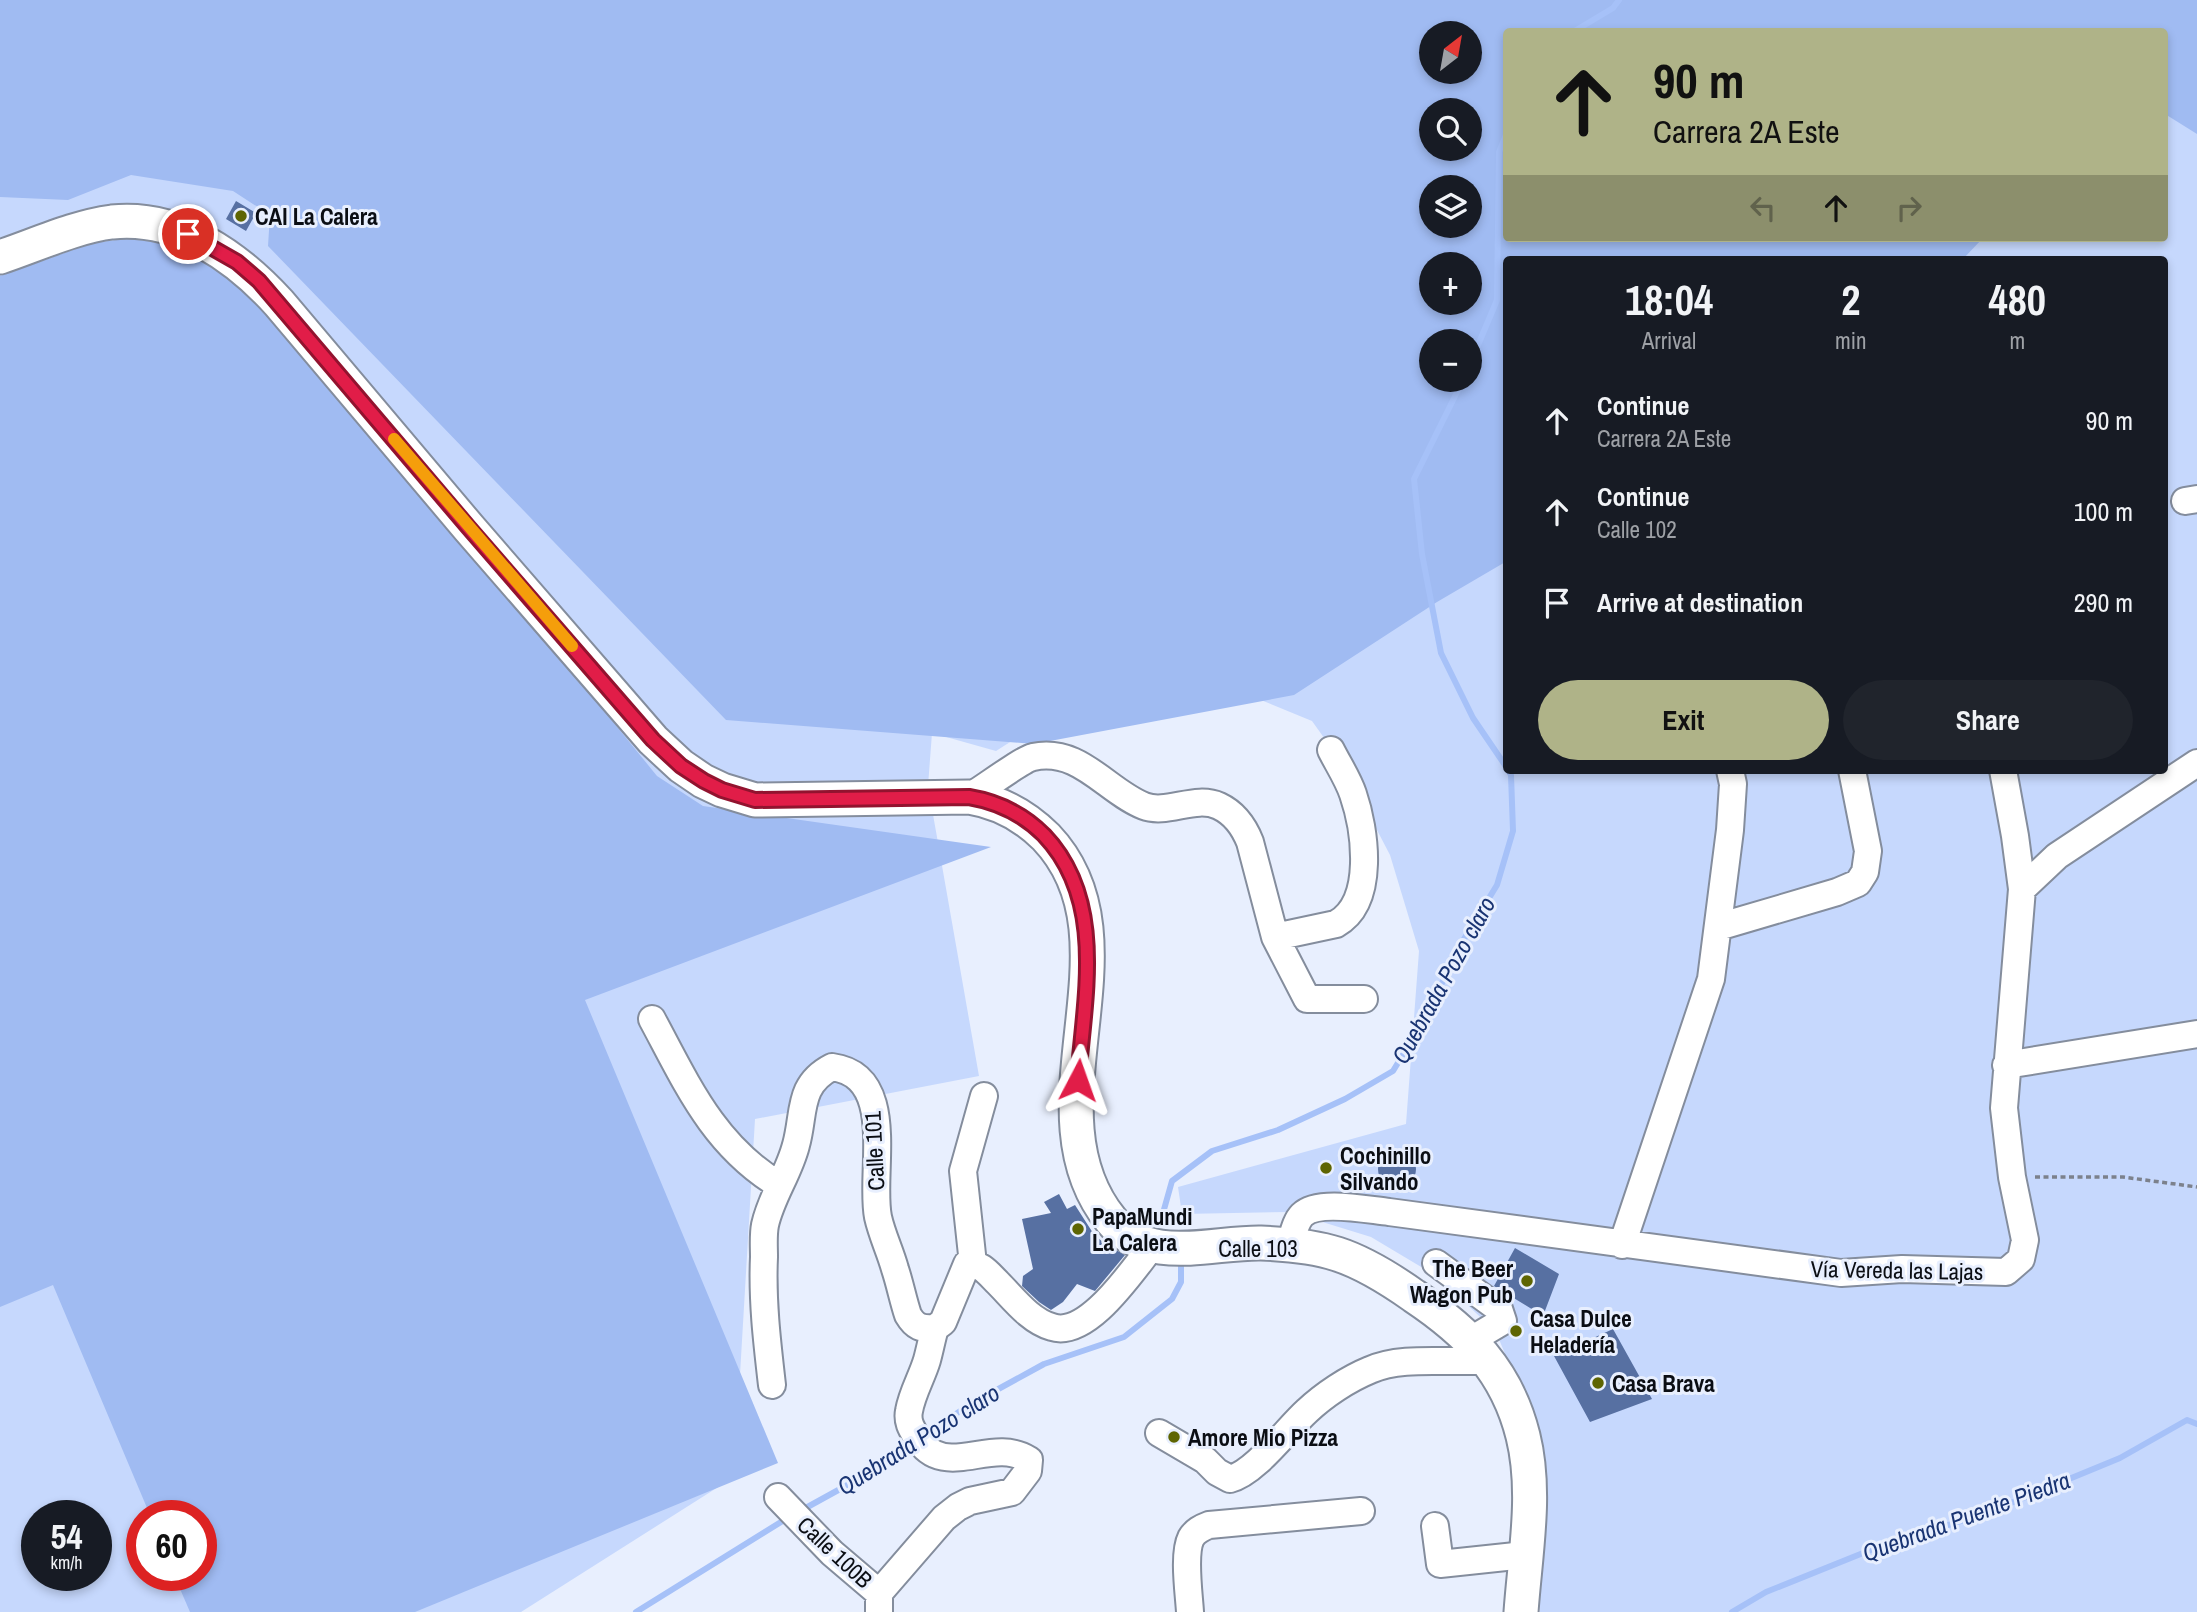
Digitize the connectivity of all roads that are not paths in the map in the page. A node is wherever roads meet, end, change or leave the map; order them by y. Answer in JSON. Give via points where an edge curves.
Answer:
{"nodes":[{"id":1,"x":0,"y":257,"type":"edge"},
{"id":2,"x":1331,"y":750,"type":"dead end"},
{"id":3,"x":2197,"y":763,"type":"edge"},
{"id":4,"x":1731,"y":774,"type":"edge"},
{"id":5,"x":1853,"y":774,"type":"edge"},
{"id":6,"x":2004,"y":774,"type":"edge"},
{"id":7,"x":969,"y":797,"type":"junction"},
{"id":8,"x":2022,"y":889,"type":"junction"},
{"id":9,"x":1718,"y":927,"type":"junction"},
{"id":10,"x":1275,"y":937,"type":"junction"},
{"id":11,"x":1364,"y":999,"type":"dead end"},
{"id":12,"x":652,"y":1019,"type":"dead end"},
{"id":13,"x":2197,"y":1034,"type":"edge"},
{"id":14,"x":2006,"y":1065,"type":"junction"},
{"id":15,"x":984,"y":1096,"type":"dead end"},
{"id":16,"x":779,"y":1185,"type":"junction"},
{"id":17,"x":1153,"y":1245,"type":"junction"},
{"id":18,"x":1622,"y":1245,"type":"junction"},
{"id":19,"x":1289,"y":1246,"type":"junction"},
{"id":20,"x":1436,"y":1263,"type":"dead end"},
{"id":21,"x":973,"y":1264,"type":"junction"},
{"id":22,"x":935,"y":1328,"type":"junction"},
{"id":23,"x":1480,"y":1350,"type":"junction"},
{"id":24,"x":772,"y":1385,"type":"dead end"},
{"id":25,"x":1158,"y":1433,"type":"dead end"},
{"id":26,"x":782,"y":1501,"type":"dead end"},
{"id":27,"x":1361,"y":1511,"type":"dead end"},
{"id":28,"x":1435,"y":1526,"type":"dead end"},
{"id":29,"x":1525,"y":1555,"type":"junction"},
{"id":30,"x":879,"y":1603,"type":"edge"},
{"id":31,"x":1190,"y":1612,"type":"edge"},
{"id":32,"x":1521,"y":1612,"type":"edge"}],
"edges":[{"from":1,"to":7,"type":"main road","name":"Calle 103","via":[[114,222],[158,225],[188,234],[237,262],[259,281],[653,740],[704,781],[737,796],[770,801]]},
{"from":2,"to":10,"type":"street","via":[[1352,792],[1363,831],[1364,873],[1359,894],[1344,919]]},
{"from":3,"to":8,"type":"street","via":[[2057,856]]},
{"from":4,"to":9,"type":"street","via":[[1730,830]]},
{"from":5,"to":9,"type":"street","via":[[1868,851],[1858,883]]},
{"from":6,"to":8,"type":"street","name":"Vía Vereda las Lajas"},
{"from":7,"to":10,"type":"street","via":[[1032,757],[1049,757],[1070,760],[1097,773],[1147,807],[1199,802],[1217,805],[1244,827]]},
{"from":7,"to":17,"type":"main road","name":"Calle 103","via":[[1006,807],[1037,828],[1065,863],[1077,888],[1087,933],[1076,1105],[1078,1141],[1093,1190],[1111,1219],[1128,1235]]},
{"from":8,"to":14,"type":"street","name":"Vía Vereda las Lajas"},
{"from":9,"to":18,"type":"street","via":[[1711,979]]},
{"from":10,"to":11,"type":"street","via":[[1307,999]]},
{"from":12,"to":16,"type":"street","via":[[712,1123],[736,1154]]},
{"from":13,"to":14,"type":"street"},
{"from":14,"to":18,"type":"street","name":"Vía Vereda las Lajas","via":[[2004,1108],[2025,1240],[2021,1259],[2006,1272],[1902,1269],[1841,1273]]},
{"from":15,"to":21,"type":"street","via":[[963,1171]]},
{"from":16,"to":22,"type":"street","name":"Calle 101","via":[[794,1153],[804,1099],[814,1079],[832,1067],[850,1073],[865,1085],[875,1111],[878,1216],[904,1304],[914,1325]]},
{"from":16,"to":24,"type":"street","name":"Calle 101","via":[[765,1225],[762,1295]]},
{"from":17,"to":19,"type":"main road","name":"Calle 103","via":[[1189,1249],[1256,1243]]},
{"from":17,"to":21,"type":"street","via":[[1098,1311],[1069,1327],[1054,1328],[1036,1319],[982,1267]]},
{"from":18,"to":19,"type":"street","name":"Vía Vereda las Lajas","via":[[1322,1206],[1303,1214]]},
{"from":19,"to":23,"type":"main road","name":"Calle 103","via":[[1334,1253],[1365,1266],[1427,1304]]},
{"from":20,"to":23,"type":"street","via":[[1503,1316]]},
{"from":21,"to":22,"type":"street","via":[[962,1270],[943,1322]]},
{"from":22,"to":30,"type":"street","via":[[909,1412],[916,1436],[927,1452],[940,1457],[1018,1453],[1029,1460],[1028,1471],[1012,1492],[971,1501],[944,1518]]},
{"from":23,"to":25,"type":"street","via":[[1370,1369],[1308,1410],[1263,1455],[1230,1479]]},
{"from":23,"to":29,"type":"main road","name":"Calle 103","via":[[1507,1392],[1523,1435],[1529,1480]]},
{"from":26,"to":30,"type":"street","name":"Calle 100B"},
{"from":27,"to":31,"type":"street","via":[[1199,1529],[1188,1549]]},
{"from":28,"to":29,"type":"street","via":[[1440,1564]]},
{"from":29,"to":32,"type":"main road","name":"Calle 103"}]}
